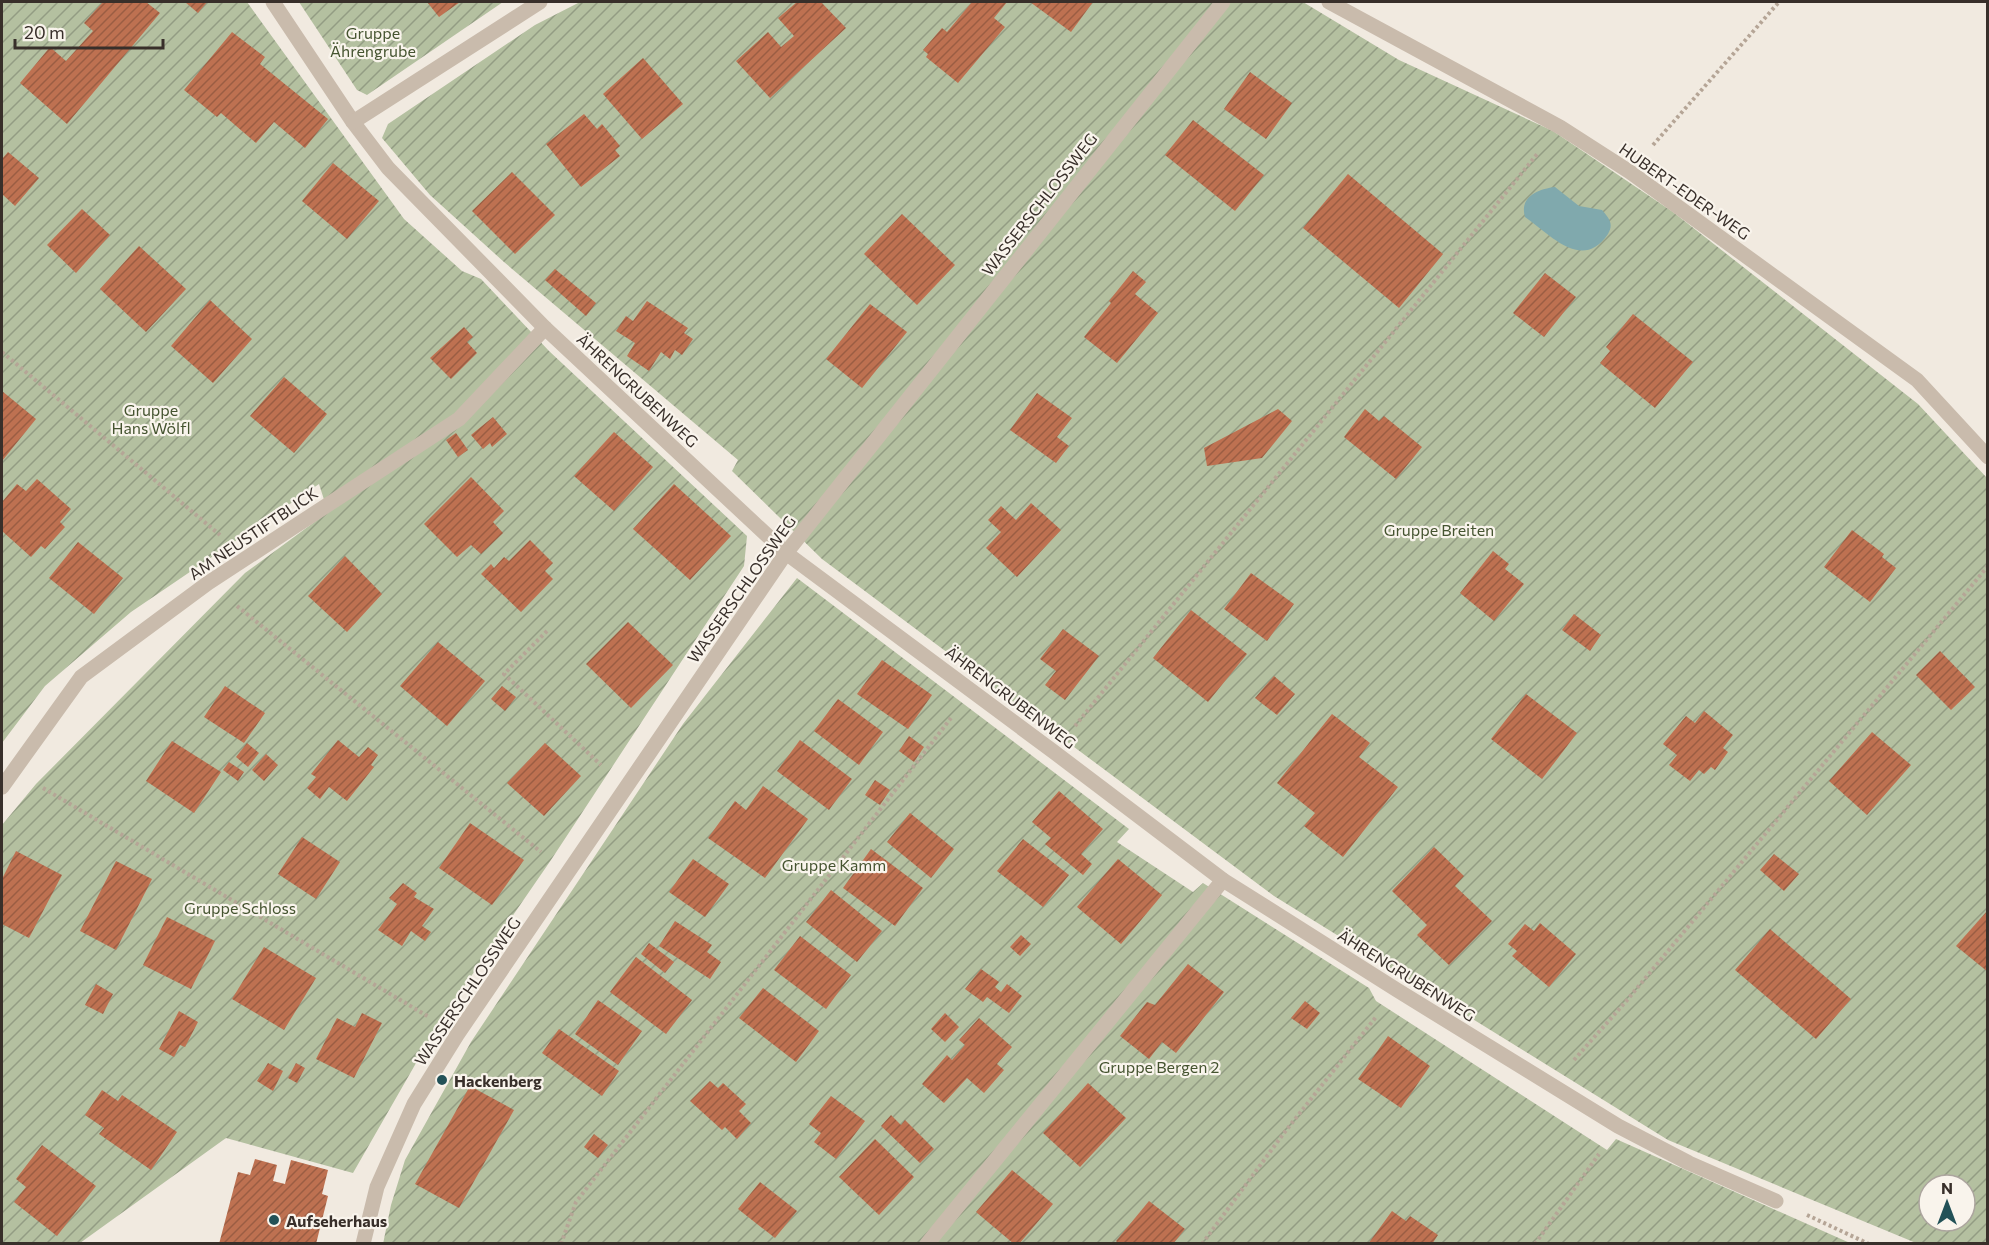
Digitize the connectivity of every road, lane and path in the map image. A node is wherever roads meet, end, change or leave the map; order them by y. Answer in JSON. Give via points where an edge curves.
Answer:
{"nodes":[{"id":1,"x":273,"y":2,"type":"edge"},
{"id":2,"x":540,"y":2,"type":"edge"},
{"id":3,"x":1223,"y":2,"type":"edge"},
{"id":4,"x":1329,"y":2,"type":"edge"},
{"id":5,"x":1779,"y":2,"type":"edge"},
{"id":6,"x":353,"y":122,"type":"junction"},
{"id":7,"x":1560,"y":127,"type":"junction"},
{"id":8,"x":1630,"y":172,"type":"junction"},
{"id":9,"x":545,"y":328,"type":"junction"},
{"id":10,"x":2,"y":352,"type":"edge"},
{"id":11,"x":1988,"y":457,"type":"edge"},
{"id":12,"x":786,"y":553,"type":"junction"},
{"id":13,"x":247,"y":558,"type":"junction"},
{"id":14,"x":1988,"y":566,"type":"edge"},
{"id":15,"x":208,"y":583,"type":"junction"},
{"id":16,"x":547,"y":631,"type":"dead end"},
{"id":17,"x":972,"y":690,"type":"junction"},
{"id":18,"x":1054,"y":752,"type":"junction"},
{"id":19,"x":14,"y":769,"type":"junction"},
{"id":20,"x":2,"y":787,"type":"edge"},
{"id":21,"x":626,"y":788,"type":"junction"},
{"id":22,"x":569,"y":872,"type":"junction"},
{"id":23,"x":1223,"y":880,"type":"junction"},
{"id":24,"x":1397,"y":990,"type":"junction"},
{"id":25,"x":457,"y":1035,"type":"junction"},
{"id":26,"x":1552,"y":1086,"type":"junction"},
{"id":27,"x":1618,"y":1126,"type":"junction"},
{"id":28,"x":1776,"y":1201,"type":"joint"},
{"id":29,"x":363,"y":1244,"type":"edge"},
{"id":30,"x":561,"y":1244,"type":"edge"},
{"id":31,"x":927,"y":1244,"type":"edge"},
{"id":32,"x":1202,"y":1244,"type":"edge"},
{"id":33,"x":1535,"y":1244,"type":"edge"},
{"id":34,"x":1869,"y":1244,"type":"edge"}],
"edges":[{"from":1,"to":6,"type":"street","name":"ÄHRENGRUBENWEG"},
{"from":2,"to":6,"type":"street"},
{"from":3,"to":12,"type":"street","name":"WASSERSCHLOSSWEG"},
{"from":4,"to":7,"type":"street","name":"HUBERT-EDER-WEG"},
{"from":5,"to":8,"type":"path"},
{"from":6,"to":9,"type":"street","name":"ÄHRENGRUBENWEG","via":[[388,168]]},
{"from":7,"to":8,"type":"street","name":"HUBERT-EDER-WEG"},
{"from":7,"to":18,"type":"path"},
{"from":8,"to":11,"type":"street","name":"HUBERT-EDER-WEG","via":[[1917,380]]},
{"from":9,"to":12,"type":"street","name":"ÄHRENGRUBENWEG"},
{"from":9,"to":13,"type":"street","name":"AM NEUSTIFTBLICK","via":[[459,419]]},
{"from":10,"to":13,"type":"path"},
{"from":12,"to":17,"type":"street","name":"ÄHRENGRUBENWEG"},
{"from":12,"to":21,"type":"street","name":"WASSERSCHLOSSWEG"},
{"from":13,"to":15,"type":"street","name":"AM NEUSTIFTBLICK"},
{"from":14,"to":26,"type":"path"},
{"from":15,"to":19,"type":"street","name":"AM NEUSTIFTBLICK","via":[[81,677]]},
{"from":15,"to":22,"type":"path"},
{"from":16,"to":21,"type":"path","via":[[504,674]]},
{"from":17,"to":18,"type":"street","name":"ÄHRENGRUBENWEG"},
{"from":17,"to":30,"type":"path","via":[[576,1202]]},
{"from":18,"to":23,"type":"street","name":"ÄHRENGRUBENWEG"},
{"from":19,"to":20,"type":"street","name":"AM NEUSTIFTBLICK"},
{"from":19,"to":25,"type":"path"},
{"from":21,"to":22,"type":"street","name":"WASSERSCHLOSSWEG"},
{"from":22,"to":25,"type":"street","name":"WASSERSCHLOSSWEG"},
{"from":23,"to":24,"type":"street","name":"ÄHRENGRUBENWEG"},
{"from":23,"to":31,"type":"street"},
{"from":24,"to":26,"type":"street","name":"ÄHRENGRUBENWEG"},
{"from":24,"to":32,"type":"path"},
{"from":25,"to":29,"type":"street","name":"WASSERSCHLOSSWEG","via":[[414,1104],[381,1176]]},
{"from":26,"to":27,"type":"street","name":"ÄHRENGRUBENWEG"},
{"from":27,"to":28,"type":"street","name":"ÄHRENGRUBENWEG"},
{"from":27,"to":33,"type":"path"},
{"from":28,"to":34,"type":"path"}]}
